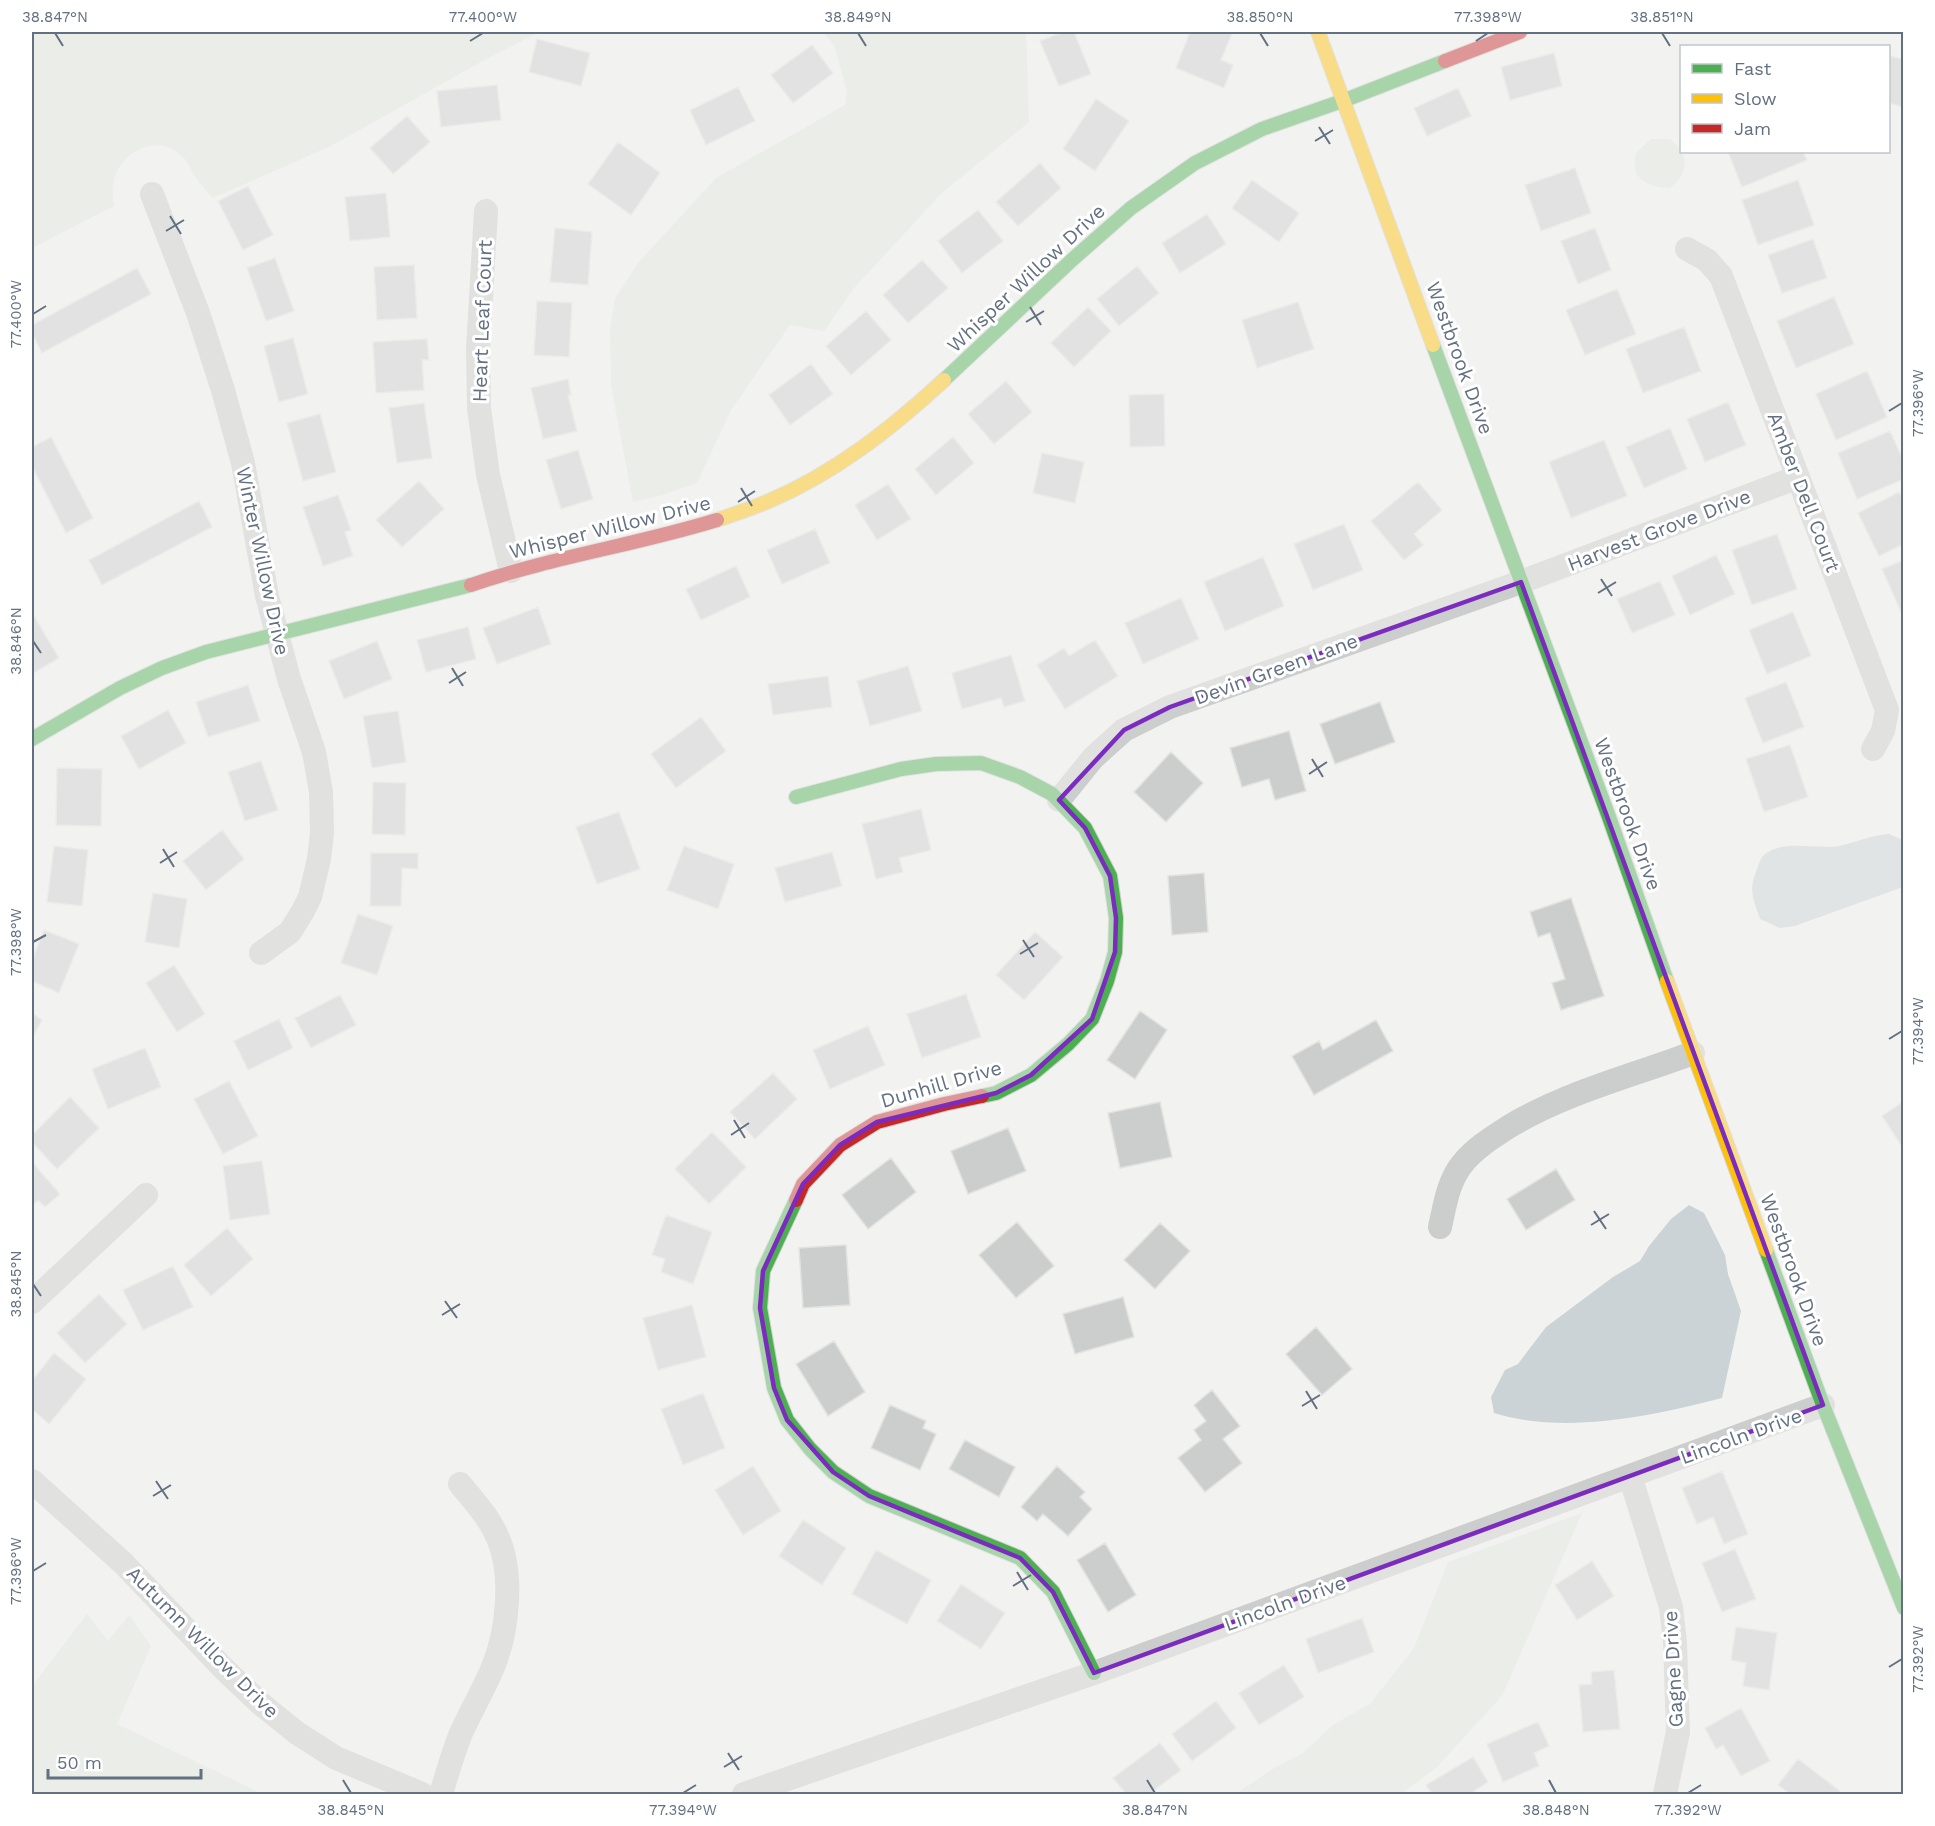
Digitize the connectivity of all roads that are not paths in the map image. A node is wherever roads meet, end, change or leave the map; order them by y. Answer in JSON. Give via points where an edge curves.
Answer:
{"nodes":[{"id":1,"x":1318,"y":32,"type":"edge"},
{"id":2,"x":1520,"y":32,"type":"edge"},
{"id":3,"x":1345,"y":100,"type":"junction"},
{"id":4,"x":152,"y":194,"type":"dead end"},
{"id":5,"x":486,"y":211,"type":"dead end"},
{"id":6,"x":1688,"y":249,"type":"dead end"},
{"id":7,"x":1798,"y":477,"type":"junction"},
{"id":8,"x":511,"y":572,"type":"junction"},
{"id":9,"x":1521,"y":582,"type":"junction"},
{"id":10,"x":277,"y":633,"type":"junction"},
{"id":11,"x":32,"y":739,"type":"edge"},
{"id":12,"x":1873,"y":749,"type":"dead end"},
{"id":13,"x":796,"y":797,"type":"dead end"},
{"id":14,"x":1059,"y":800,"type":"junction"},
{"id":15,"x":261,"y":953,"type":"dead end"},
{"id":16,"x":1693,"y":1053,"type":"junction"},
{"id":17,"x":146,"y":1195,"type":"dead end"},
{"id":18,"x":1440,"y":1227,"type":"dead end"},
{"id":19,"x":32,"y":1302,"type":"edge"},
{"id":20,"x":1823,"y":1406,"type":"junction"},
{"id":21,"x":1630,"y":1476,"type":"junction"},
{"id":22,"x":32,"y":1481,"type":"edge"},
{"id":23,"x":460,"y":1484,"type":"dead end"},
{"id":24,"x":1904,"y":1608,"type":"edge"},
{"id":25,"x":1094,"y":1673,"type":"junction"},
{"id":26,"x":422,"y":1794,"type":"edge"},
{"id":27,"x":441,"y":1794,"type":"edge"},
{"id":28,"x":744,"y":1794,"type":"edge"},
{"id":29,"x":1665,"y":1794,"type":"edge"}],
"edges":[{"from":1,"to":3,"type":"street","name":"Westbrook Drive"},
{"from":2,"to":3,"type":"street","name":"Whisper Willow Drive"},
{"from":3,"to":8,"type":"street","name":"Whisper Willow Drive","via":[[1221,148],[1160,186],[1073,259],[911,411],[830,469],[771,500],[716,521]]},
{"from":3,"to":9,"type":"street","name":"Westbrook Drive"},
{"from":4,"to":10,"type":"street","name":"Winter Willow Drive","via":[[223,390],[243,463]]},
{"from":5,"to":8,"type":"street","name":"Heart Leaf Court","via":[[478,349],[479,408],[488,475]]},
{"from":6,"to":7,"type":"street","name":"Amber Dell Court","via":[[1707,260],[1721,276]]},
{"from":7,"to":9,"type":"street","name":"Harvest Grove Drive"},
{"from":7,"to":12,"type":"street","name":"Amber Dell Court","via":[[1887,710],[1883,731]]},
{"from":8,"to":10,"type":"street","name":"Whisper Willow Drive"},
{"from":9,"to":14,"type":"street","name":"Devin Green Lane","via":[[1170,707],[1124,730]]},
{"from":9,"to":16,"type":"street","name":"Westbrook Drive"},
{"from":10,"to":11,"type":"street","name":"Whisper Willow Drive","via":[[162,668]]},
{"from":10,"to":15,"type":"street","name":"Winter Willow Drive","via":[[314,752],[321,792],[322,833],[310,897],[303,911],[290,932]]},
{"from":13,"to":14,"type":"street","name":"Dunhill Drive","via":[[901,769],[981,764],[1020,777]]},
{"from":14,"to":25,"type":"street","name":"Dunhill Drive","via":[[1085,828],[1110,876],[1116,918],[1115,952],[1092,1018],[1031,1075],[996,1093],[877,1122],[840,1144],[803,1184],[763,1271],[760,1308],[774,1388],[787,1420],[810,1449],[833,1472],[869,1496],[1020,1557],[1053,1592]]},
{"from":16,"to":18,"type":"street","via":[[1560,1100],[1489,1139],[1463,1163],[1449,1185]]},
{"from":16,"to":20,"type":"street","name":"Westbrook Drive"},
{"from":17,"to":19,"type":"street"},
{"from":20,"to":21,"type":"street","name":"Lincoln Drive"},
{"from":20,"to":24,"type":"street","name":"Westbrook Drive"},
{"from":21,"to":25,"type":"street","name":"Lincoln Drive"},
{"from":21,"to":29,"type":"street","name":"Gagne Drive","via":[[1671,1607],[1678,1732]]},
{"from":22,"to":26,"type":"street","name":"Autumn Willow Drive","via":[[123,1563],[261,1704],[336,1758]]},
{"from":23,"to":27,"type":"street","via":[[498,1538],[507,1600],[500,1647],[461,1734]]},
{"from":25,"to":28,"type":"street","name":"Lincoln Drive"}]}
